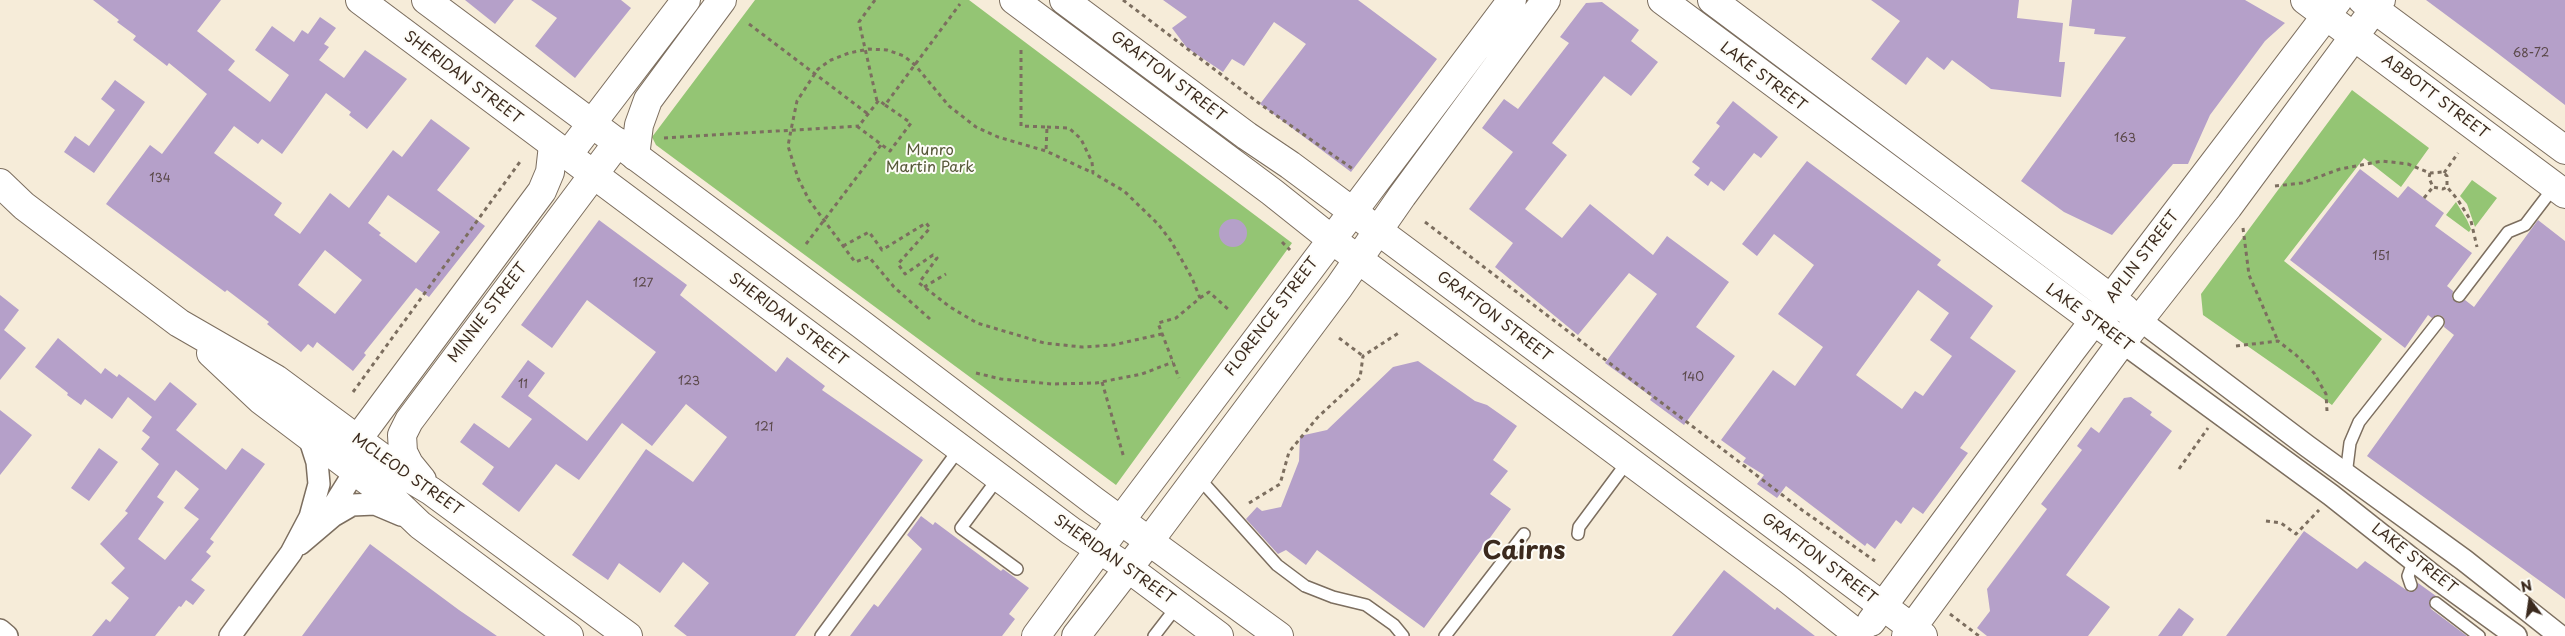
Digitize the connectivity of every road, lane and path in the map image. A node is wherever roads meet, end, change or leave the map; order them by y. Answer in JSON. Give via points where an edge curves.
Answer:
{"nodes":[{"id":1,"x":360,"y":0,"type":"edge"},
{"id":2,"x":426,"y":0,"type":"edge"},
{"id":3,"x":686,"y":0,"type":"edge"},
{"id":4,"x":722,"y":0,"type":"edge"},
{"id":5,"x":875,"y":0,"type":"edge"},
{"id":6,"x":1014,"y":0,"type":"edge"},
{"id":7,"x":1064,"y":0,"type":"edge"},
{"id":8,"x":1123,"y":0,"type":"edge"},
{"id":9,"x":1512,"y":0,"type":"edge"},
{"id":10,"x":1546,"y":0,"type":"edge"},
{"id":11,"x":1662,"y":0,"type":"edge"},
{"id":12,"x":1713,"y":1,"type":"edge"},
{"id":13,"x":2372,"y":3,"type":"edge"},
{"id":14,"x":960,"y":4,"type":"dead end"},
{"id":15,"x":2323,"y":5,"type":"edge"},
{"id":16,"x":749,"y":24,"type":"dead end"},
{"id":17,"x":1692,"y":25,"type":"junction"},
{"id":18,"x":2354,"y":37,"type":"junction"},
{"id":19,"x":865,"y":50,"type":"junction"},
{"id":20,"x":1021,"y":50,"type":"dead end"},
{"id":21,"x":915,"y":65,"type":"junction"},
{"id":22,"x":815,"y":73,"type":"junction"},
{"id":23,"x":630,"y":76,"type":"junction"},
{"id":24,"x":654,"y":91,"type":"junction"},
{"id":25,"x":878,"y":101,"type":"junction"},
{"id":26,"x":885,"y":105,"type":"junction"},
{"id":27,"x":868,"y":114,"type":"junction"},
{"id":28,"x":593,"y":123,"type":"junction"},
{"id":29,"x":859,"y":126,"type":"junction"},
{"id":30,"x":1046,"y":127,"type":"junction"},
{"id":31,"x":791,"y":130,"type":"junction"},
{"id":32,"x":664,"y":138,"type":"dead end"},
{"id":33,"x":881,"y":144,"type":"junction"},
{"id":34,"x":626,"y":149,"type":"junction"},
{"id":35,"x":560,"y":150,"type":"junction"},
{"id":36,"x":2565,"y":150,"type":"edge"},
{"id":37,"x":1046,"y":151,"type":"junction"},
{"id":38,"x":2458,"y":153,"type":"dead end"},
{"id":39,"x":522,"y":159,"type":"dead end"},
{"id":40,"x":1290,"y":165,"type":"junction"},
{"id":41,"x":1353,"y":169,"type":"dead end"},
{"id":42,"x":1093,"y":173,"type":"junction"},
{"id":43,"x":2430,"y":173,"type":"junction"},
{"id":44,"x":2444,"y":173,"type":"junction"},
{"id":45,"x":593,"y":176,"type":"junction"},
{"id":46,"x":0,"y":183,"type":"edge"},
{"id":47,"x":2275,"y":186,"type":"dead end"},
{"id":48,"x":2447,"y":186,"type":"junction"},
{"id":49,"x":2433,"y":187,"type":"junction"},
{"id":50,"x":2560,"y":191,"type":"edge"},
{"id":51,"x":1272,"y":192,"type":"junction"},
{"id":52,"x":2424,"y":198,"type":"dead end"},
{"id":53,"x":12,"y":201,"type":"edge"},
{"id":54,"x":531,"y":206,"type":"junction"},
{"id":55,"x":1352,"y":212,"type":"junction"},
{"id":56,"x":824,"y":220,"type":"junction"},
{"id":57,"x":1425,"y":222,"type":"dead end"},
{"id":58,"x":555,"y":225,"type":"junction"},
{"id":59,"x":2244,"y":228,"type":"dead end"},
{"id":60,"x":1378,"y":233,"type":"junction"},
{"id":61,"x":1331,"y":239,"type":"junction"},
{"id":62,"x":1282,"y":242,"type":"dead end"},
{"id":63,"x":806,"y":244,"type":"dead end"},
{"id":64,"x":844,"y":246,"type":"junction"},
{"id":65,"x":2042,"y":246,"type":"junction"},
{"id":66,"x":2476,"y":247,"type":"dead end"},
{"id":67,"x":1290,"y":250,"type":"dead end"},
{"id":68,"x":1359,"y":260,"type":"junction"},
{"id":69,"x":2023,"y":270,"type":"junction"},
{"id":70,"x":946,"y":274,"type":"dead end"},
{"id":71,"x":924,"y":287,"type":"junction"},
{"id":72,"x":2459,"y":296,"type":"dead end"},
{"id":73,"x":1200,"y":298,"type":"junction"},
{"id":74,"x":2112,"y":298,"type":"junction"},
{"id":75,"x":1228,"y":308,"type":"dead end"},
{"id":76,"x":1489,"y":313,"type":"junction"},
{"id":77,"x":930,"y":318,"type":"dead end"},
{"id":78,"x":2140,"y":320,"type":"junction"},
{"id":79,"x":2094,"y":322,"type":"junction"},
{"id":80,"x":2438,"y":322,"type":"dead end"},
{"id":81,"x":179,"y":323,"type":"junction"},
{"id":82,"x":1400,"y":332,"type":"dead end"},
{"id":83,"x":1162,"y":334,"type":"junction"},
{"id":84,"x":1339,"y":338,"type":"dead end"},
{"id":85,"x":1465,"y":338,"type":"junction"},
{"id":86,"x":2278,"y":341,"type":"junction"},
{"id":87,"x":2122,"y":342,"type":"junction"},
{"id":88,"x":2236,"y":346,"type":"dead end"},
{"id":89,"x":1364,"y":356,"type":"junction"},
{"id":90,"x":1173,"y":362,"type":"junction"},
{"id":91,"x":976,"y":372,"type":"dead end"},
{"id":92,"x":1179,"y":378,"type":"dead end"},
{"id":93,"x":1102,"y":382,"type":"junction"},
{"id":94,"x":399,"y":385,"type":"junction"},
{"id":95,"x":353,"y":392,"type":"dead end"},
{"id":96,"x":422,"y":402,"type":"junction"},
{"id":97,"x":2219,"y":411,"type":"junction"},
{"id":98,"x":2327,"y":411,"type":"dead end"},
{"id":99,"x":309,"y":437,"type":"junction"},
{"id":100,"x":359,"y":441,"type":"junction"},
{"id":101,"x":960,"y":448,"type":"junction"},
{"id":102,"x":1124,"y":458,"type":"dead end"},
{"id":103,"x":1628,"y":461,"type":"junction"},
{"id":104,"x":353,"y":469,"type":"junction"},
{"id":105,"x":2179,"y":469,"type":"dead end"},
{"id":106,"x":2346,"y":475,"type":"junction"},
{"id":107,"x":999,"y":477,"type":"junction"},
{"id":108,"x":1198,"y":477,"type":"junction"},
{"id":109,"x":431,"y":490,"type":"junction"},
{"id":110,"x":2331,"y":495,"type":"junction"},
{"id":111,"x":1249,"y":503,"type":"dead end"},
{"id":112,"x":1121,"y":520,"type":"junction"},
{"id":113,"x":2266,"y":521,"type":"dead end"},
{"id":114,"x":420,"y":525,"type":"junction"},
{"id":115,"x":1524,"y":534,"type":"dead end"},
{"id":116,"x":1578,"y":534,"type":"dead end"},
{"id":117,"x":311,"y":535,"type":"junction"},
{"id":118,"x":1150,"y":540,"type":"junction"},
{"id":119,"x":2439,"y":542,"type":"junction"},
{"id":120,"x":1100,"y":550,"type":"junction"},
{"id":121,"x":1809,"y":551,"type":"junction"},
{"id":122,"x":291,"y":553,"type":"junction"},
{"id":123,"x":2414,"y":560,"type":"junction"},
{"id":124,"x":1875,"y":561,"type":"dead end"},
{"id":125,"x":1128,"y":568,"type":"junction"},
{"id":126,"x":1017,"y":569,"type":"dead end"},
{"id":127,"x":1789,"y":580,"type":"junction"},
{"id":128,"x":2411,"y":585,"type":"dead end"},
{"id":129,"x":2436,"y":604,"type":"dead end"},
{"id":130,"x":1178,"y":605,"type":"junction"},
{"id":131,"x":1881,"y":607,"type":"junction"},
{"id":132,"x":1947,"y":613,"type":"dead end"},
{"id":133,"x":0,"y":630,"type":"edge"},
{"id":134,"x":1913,"y":634,"type":"edge"},
{"id":135,"x":7,"y":636,"type":"edge"},
{"id":136,"x":230,"y":636,"type":"edge"},
{"id":137,"x":569,"y":636,"type":"edge"},
{"id":138,"x":628,"y":636,"type":"edge"},
{"id":139,"x":821,"y":636,"type":"edge"},
{"id":140,"x":1036,"y":636,"type":"edge"},
{"id":141,"x":1076,"y":636,"type":"edge"},
{"id":142,"x":1154,"y":636,"type":"edge"},
{"id":143,"x":1220,"y":636,"type":"edge"},
{"id":144,"x":1279,"y":636,"type":"edge"},
{"id":145,"x":1403,"y":636,"type":"edge"},
{"id":146,"x":1445,"y":636,"type":"edge"},
{"id":147,"x":1861,"y":636,"type":"edge"},
{"id":148,"x":1979,"y":636,"type":"edge"},
{"id":149,"x":2479,"y":636,"type":"edge"},
{"id":150,"x":2516,"y":636,"type":"edge"},
{"id":151,"x":2558,"y":636,"type":"edge"}],
"edges":[{"from":1,"to":35,"type":"main road","name":"SHERIDAN STREET"},
{"from":2,"to":28,"type":"main road"},
{"from":3,"to":23,"type":"main road"},
{"from":4,"to":24,"type":"main road","name":"MINNIE STREET"},
{"from":5,"to":19,"type":"path","via":[[859,22]]},
{"from":6,"to":51,"type":"main road","name":"GRAFTON STREET"},
{"from":7,"to":40,"type":"main road","name":"GRAFTON STREET"},
{"from":8,"to":41,"type":"path","via":[[1260,104]]},
{"from":9,"to":55,"type":"main road","name":"FLORENCE STREET"},
{"from":10,"to":60,"type":"main road"},
{"from":11,"to":17,"type":"main road","name":"LAKE STREET"},
{"from":12,"to":17,"type":"main road","via":[[1699,5],[1691,16]]},
{"from":12,"to":65,"type":"main road","name":"LAKE STREET"},
{"from":13,"to":18,"type":"main road"},
{"from":13,"to":36,"type":"main road"},
{"from":14,"to":21,"type":"path"},
{"from":15,"to":18,"type":"main road","name":"ABBOTT STREET"},
{"from":15,"to":74,"type":"main road","name":"APLIN STREET"},
{"from":16,"to":22,"type":"path"},
{"from":17,"to":69,"type":"main road","name":"LAKE STREET"},
{"from":18,"to":50,"type":"main road","name":"ABBOTT STREET"},
{"from":18,"to":78,"type":"main road"},
{"from":19,"to":21,"type":"path","via":[[887,50],[904,56]]},
{"from":19,"to":22,"type":"path","via":[[831,60]]},
{"from":19,"to":25,"type":"path"},
{"from":20,"to":30,"type":"path","via":[[1021,126]]},
{"from":21,"to":26,"type":"path"},
{"from":21,"to":37,"type":"path","via":[[949,106],[976,127]]},
{"from":22,"to":27,"type":"path"},
{"from":22,"to":31,"type":"path","via":[[797,101]]},
{"from":23,"to":24,"type":"main road","via":[[634,85],[643,92]]},
{"from":23,"to":28,"type":"main road"},
{"from":24,"to":34,"type":"main road","name":"MINNIE STREET"},
{"from":25,"to":26,"type":"path"},
{"from":25,"to":27,"type":"path"},
{"from":26,"to":33,"type":"path","via":[[911,123],[890,151]]},
{"from":27,"to":29,"type":"path"},
{"from":28,"to":34,"type":"main road"},
{"from":28,"to":35,"type":"main road"},
{"from":29,"to":31,"type":"path"},
{"from":29,"to":33,"type":"path"},
{"from":30,"to":37,"type":"path"},
{"from":30,"to":42,"type":"path","via":[[1069,128],[1081,139],[1092,162]]},
{"from":31,"to":32,"type":"path"},
{"from":31,"to":56,"type":"path","via":[[788,146],[798,178],[808,200]]},
{"from":33,"to":56,"type":"path"},
{"from":34,"to":45,"type":"main road","name":"MINNIE STREET"},
{"from":34,"to":112,"type":"main road"},
{"from":35,"to":45,"type":"main road","name":"SHERIDAN STREET"},
{"from":35,"to":54,"type":"main road","name":"MINNIE STREET"},
{"from":37,"to":42,"type":"path"},
{"from":38,"to":44,"type":"path"},
{"from":39,"to":95,"type":"path"},
{"from":40,"to":51,"type":"main road","via":[[1288,182]]},
{"from":40,"to":55,"type":"main road","name":"GRAFTON STREET"},
{"from":42,"to":73,"type":"path","via":[[1124,191],[1158,224],[1175,248]]},
{"from":43,"to":44,"type":"path"},
{"from":43,"to":47,"type":"path","via":[[2408,164],[2382,161],[2340,169],[2302,183]]},
{"from":43,"to":49,"type":"path"},
{"from":44,"to":48,"type":"path"},
{"from":45,"to":58,"type":"main road","name":"MINNIE STREET"},
{"from":45,"to":101,"type":"main road","name":"SHERIDAN STREET"},
{"from":46,"to":53,"type":"main road","name":"MCLEOD STREET"},
{"from":48,"to":49,"type":"path","via":[[2443,190]]},
{"from":48,"to":66,"type":"path","via":[[2467,212]]},
{"from":49,"to":52,"type":"path"},
{"from":50,"to":72,"type":"lane","via":[[2525,225],[2508,232]]},
{"from":51,"to":61,"type":"main road","name":"GRAFTON STREET"},
{"from":53,"to":81,"type":"main road","name":"MCLEOD STREET"},
{"from":54,"to":58,"type":"main road","via":[[540,206],[550,214]]},
{"from":54,"to":94,"type":"main road","name":"MINNIE STREET"},
{"from":55,"to":60,"type":"main road","name":"GRAFTON STREET"},
{"from":55,"to":61,"type":"main road","name":"FLORENCE STREET"},
{"from":56,"to":63,"type":"path"},
{"from":56,"to":64,"type":"path"},
{"from":57,"to":124,"type":"path","via":[[1795,504]]},
{"from":58,"to":96,"type":"main road","name":"MINNIE STREET"},
{"from":59,"to":86,"type":"path","via":[[2249,275]]},
{"from":60,"to":68,"type":"main road"},
{"from":60,"to":76,"type":"main road","name":"GRAFTON STREET"},
{"from":61,"to":68,"type":"main road","name":"GRAFTON STREET"},
{"from":61,"to":112,"type":"main road","name":"FLORENCE STREET"},
{"from":62,"to":67,"type":"path"},
{"from":64,"to":71,"type":"path","via":[[869,232],[882,250],[926,223],[930,228],[898,264],[905,274],[933,255],[937,258],[919,283]]},
{"from":64,"to":77,"type":"path","via":[[856,262],[869,257],[894,287]]},
{"from":65,"to":69,"type":"main road","via":[[2041,256],[2035,265]]},
{"from":65,"to":74,"type":"main road","name":"LAKE STREET"},
{"from":68,"to":85,"type":"main road","name":"GRAFTON STREET"},
{"from":68,"to":108,"type":"main road"},
{"from":69,"to":79,"type":"main road","name":"LAKE STREET"},
{"from":70,"to":71,"type":"path"},
{"from":71,"to":83,"type":"path","via":[[977,323],[1044,343],[1105,346]]},
{"from":73,"to":75,"type":"path","via":[[1209,292]]},
{"from":73,"to":83,"type":"path","via":[[1176,318],[1158,323]]},
{"from":74,"to":78,"type":"main road","name":"LAKE STREET"},
{"from":74,"to":79,"type":"main road","name":"APLIN STREET"},
{"from":76,"to":85,"type":"main road","via":[[1473,311],[1465,323]]},
{"from":76,"to":121,"type":"main road","name":"GRAFTON STREET"},
{"from":78,"to":87,"type":"main road"},
{"from":78,"to":106,"type":"street","name":"LAKE STREET"},
{"from":79,"to":87,"type":"main road","name":"LAKE STREET"},
{"from":79,"to":131,"type":"main road","name":"APLIN STREET"},
{"from":80,"to":106,"type":"lane","via":[[2359,422],[2350,443]]},
{"from":81,"to":99,"type":"main road","name":"MCLEOD STREET","via":[[256,396]]},
{"from":81,"to":100,"type":"main road","name":"MCLEOD STREET","via":[[276,380]]},
{"from":82,"to":89,"type":"path"},
{"from":83,"to":90,"type":"path"},
{"from":84,"to":89,"type":"path"},
{"from":85,"to":103,"type":"main road","name":"GRAFTON STREET"},
{"from":86,"to":88,"type":"path"},
{"from":86,"to":98,"type":"path","via":[[2314,373],[2326,394]]},
{"from":87,"to":97,"type":"street","name":"LAKE STREET"},
{"from":87,"to":134,"type":"main road"},
{"from":89,"to":111,"type":"path","via":[[1360,378],[1317,418],[1289,452],[1280,484]]},
{"from":90,"to":92,"type":"path"},
{"from":90,"to":93,"type":"path","via":[[1142,374]]},
{"from":91,"to":93,"type":"path","via":[[1001,379],[1052,384]]},
{"from":93,"to":102,"type":"path"},
{"from":94,"to":96,"type":"main road","via":[[406,400]]},
{"from":94,"to":100,"type":"main road","name":"MINNIE STREET"},
{"from":96,"to":109,"type":"main road","name":"MINNIE STREET","via":[[405,428],[402,442],[409,464]]},
{"from":97,"to":105,"type":"path"},
{"from":97,"to":110,"type":"street","name":"LAKE STREET"},
{"from":99,"to":104,"type":"main road","name":"MCLEOD STREET"},
{"from":99,"to":122,"type":"street","name":"MINNIE STREET","via":[[317,462],[319,491]]},
{"from":100,"to":104,"type":"main road","name":"MINNIE STREET","via":[[352,452]]},
{"from":100,"to":109,"type":"main road","name":"MCLEOD STREET","via":[[410,480]]},
{"from":101,"to":107,"type":"main road","name":"SHERIDAN STREET"},
{"from":101,"to":139,"type":"lane"},
{"from":103,"to":116,"type":"lane"},
{"from":103,"to":127,"type":"main road","name":"GRAFTON STREET"},
{"from":104,"to":114,"type":"main road","name":"MCLEOD STREET"},
{"from":104,"to":117,"type":"street","name":"MINNIE STREET","via":[[336,504]]},
{"from":106,"to":119,"type":"street","name":"LAKE STREET"},
{"from":107,"to":120,"type":"main road","name":"SHERIDAN STREET"},
{"from":107,"to":126,"type":"lane","via":[[961,528]]},
{"from":108,"to":118,"type":"main road"},
{"from":108,"to":145,"type":"lane","via":[[1277,565],[1305,586],[1333,598],[1366,605],[1394,625]]},
{"from":109,"to":138,"type":"main road","name":"MCLEOD STREET"},
{"from":110,"to":113,"type":"path","via":[[2296,534],[2281,523]]},
{"from":110,"to":123,"type":"street","name":"LAKE STREET"},
{"from":112,"to":118,"type":"main road"},
{"from":112,"to":120,"type":"main road","name":"FLORENCE STREET"},
{"from":114,"to":117,"type":"street","name":"MINNIE STREET","via":[[382,506],[358,504],[346,507]]},
{"from":114,"to":137,"type":"main road","name":"MCLEOD STREET"},
{"from":115,"to":146,"type":"lane"},
{"from":117,"to":122,"type":"street","name":"MINNIE STREET"},
{"from":118,"to":125,"type":"main road"},
{"from":118,"to":144,"type":"main road"},
{"from":119,"to":123,"type":"street","via":[[2424,545]]},
{"from":119,"to":151,"type":"street","name":"LAKE STREET"},
{"from":120,"to":125,"type":"main road","name":"SHERIDAN STREET"},
{"from":120,"to":140,"type":"main road","name":"FLORENCE STREET"},
{"from":121,"to":127,"type":"main road","via":[[1813,561],[1802,574]]},
{"from":121,"to":131,"type":"main road","name":"GRAFTON STREET"},
{"from":122,"to":136,"type":"street","name":"MINNIE STREET"},
{"from":123,"to":128,"type":"lane","via":[[2408,576]]},
{"from":123,"to":150,"type":"street","name":"LAKE STREET"},
{"from":125,"to":130,"type":"main road","name":"SHERIDAN STREET"},
{"from":125,"to":141,"type":"main road"},
{"from":127,"to":147,"type":"main road","name":"GRAFTON STREET"},
{"from":129,"to":149,"type":"lane"},
{"from":130,"to":142,"type":"lane"},
{"from":130,"to":143,"type":"main road","name":"SHERIDAN STREET"},
{"from":131,"to":134,"type":"main road","name":"GRAFTON STREET"},
{"from":131,"to":147,"type":"main road","name":"APLIN STREET"},
{"from":132,"to":148,"type":"path"},
{"from":133,"to":135,"type":"street"}]}
